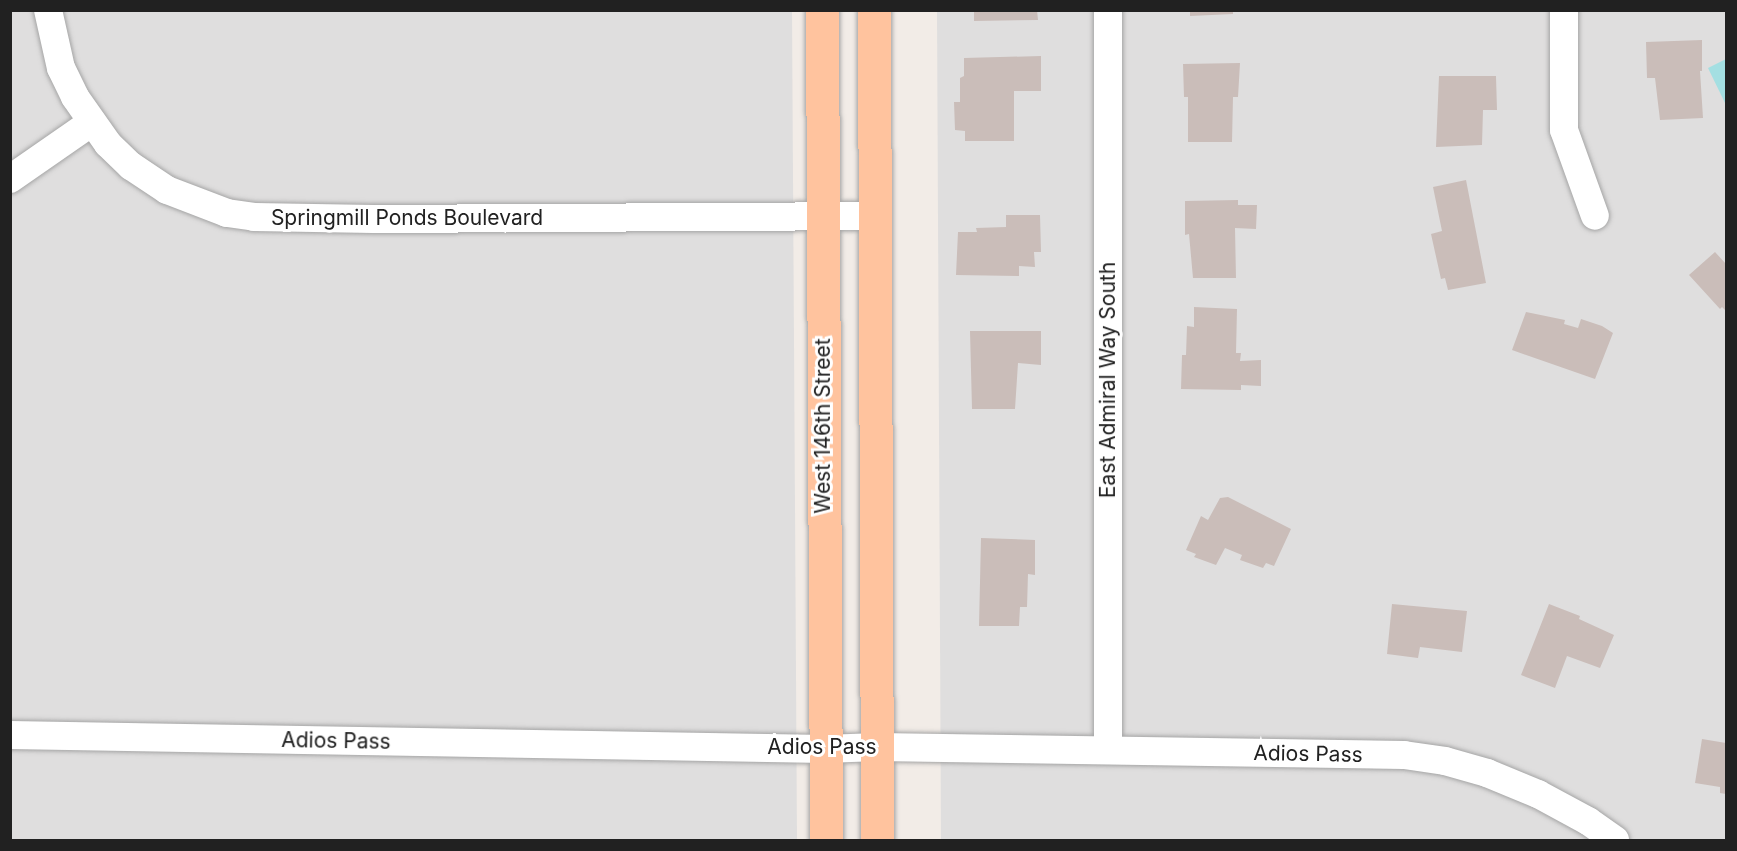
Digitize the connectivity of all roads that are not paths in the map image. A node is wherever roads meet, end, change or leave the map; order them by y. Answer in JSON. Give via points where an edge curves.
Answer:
{"nodes":[{"id":1,"x":48,"y":10,"type":"edge"},
{"id":2,"x":822,"y":10,"type":"edge"},
{"id":3,"x":874,"y":10,"type":"edge"},
{"id":4,"x":1108,"y":10,"type":"edge"},
{"id":5,"x":1564,"y":10,"type":"edge"},
{"id":6,"x":92,"y":122,"type":"junction"},
{"id":7,"x":10,"y":179,"type":"edge"},
{"id":8,"x":875,"y":216,"type":"junction"},
{"id":9,"x":1595,"y":216,"type":"dead end"},
{"id":10,"x":822,"y":217,"type":"junction"},
{"id":11,"x":10,"y":735,"type":"edge"},
{"id":12,"x":876,"y":747,"type":"junction"},
{"id":13,"x":825,"y":749,"type":"junction"},
{"id":14,"x":1108,"y":750,"type":"junction"},
{"id":15,"x":826,"y":840,"type":"edge"},
{"id":16,"x":877,"y":840,"type":"edge"},
{"id":17,"x":1615,"y":840,"type":"edge"}],
"edges":[{"from":1,"to":6,"type":"street","name":"Springmill Ponds Boulevard","via":[[61,68]]},
{"from":2,"to":10,"type":"main road","name":"West 146th Street"},
{"from":3,"to":8,"type":"main road"},
{"from":4,"to":14,"type":"street","name":"East Admiral Way South"},
{"from":5,"to":9,"type":"street","via":[[1564,130]]},
{"from":6,"to":7,"type":"street"},
{"from":6,"to":10,"type":"street","name":"Springmill Ponds Boulevard","via":[[108,144],[140,172],[167,190],[227,213],[374,219]]},
{"from":8,"to":10,"type":"street","name":"Springmill Ponds Boulevard"},
{"from":8,"to":12,"type":"main road"},
{"from":10,"to":13,"type":"main road","name":"West 146th Street"},
{"from":11,"to":13,"type":"street","name":"Adios Pass"},
{"from":12,"to":13,"type":"street","name":"Adios Pass"},
{"from":12,"to":14,"type":"street","name":"Adios Pass"},
{"from":12,"to":16,"type":"main road"},
{"from":13,"to":15,"type":"main road","name":"West 146th Street"},
{"from":14,"to":17,"type":"street","name":"Adios Pass","via":[[1404,755],[1445,761],[1487,772],[1538,794]]}]}
